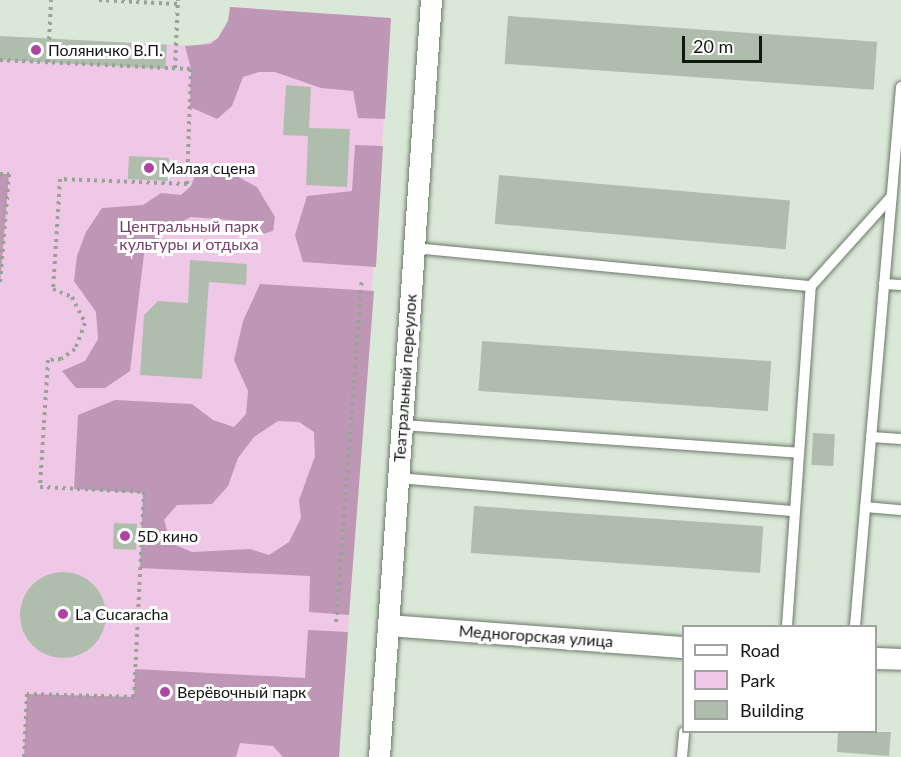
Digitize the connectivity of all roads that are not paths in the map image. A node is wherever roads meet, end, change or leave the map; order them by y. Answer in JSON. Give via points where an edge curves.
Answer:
{"nodes":[{"id":1,"x":431,"y":0,"type":"edge"},
{"id":2,"x":901,"y":87,"type":"edge"},
{"id":3,"x":891,"y":197,"type":"junction"},
{"id":4,"x":414,"y":248,"type":"junction"},
{"id":5,"x":884,"y":284,"type":"junction"},
{"id":6,"x":901,"y":285,"type":"edge"},
{"id":7,"x":811,"y":286,"type":"junction"},
{"id":8,"x":402,"y":425,"type":"junction"},
{"id":9,"x":871,"y":437,"type":"junction"},
{"id":10,"x":901,"y":440,"type":"edge"},
{"id":11,"x":799,"y":453,"type":"junction"},
{"id":12,"x":398,"y":478,"type":"junction"},
{"id":13,"x":865,"y":507,"type":"junction"},
{"id":14,"x":795,"y":510,"type":"junction"},
{"id":15,"x":901,"y":510,"type":"edge"},
{"id":16,"x":388,"y":625,"type":"junction"},
{"id":17,"x":787,"y":625,"type":"edge"},
{"id":18,"x":855,"y":625,"type":"edge"},
{"id":19,"x":682,"y":647,"type":"edge"},
{"id":20,"x":877,"y":658,"type":"edge"},
{"id":21,"x":901,"y":659,"type":"edge"},
{"id":22,"x":684,"y":733,"type":"edge"},
{"id":23,"x":379,"y":757,"type":"edge"},
{"id":24,"x":682,"y":757,"type":"edge"}],
"edges":[{"from":1,"to":4,"type":"street","name":"Театральный переулок"},
{"from":2,"to":3,"type":"lane"},
{"from":3,"to":5,"type":"lane"},
{"from":3,"to":7,"type":"lane"},
{"from":4,"to":7,"type":"lane"},
{"from":4,"to":8,"type":"street","name":"Театральный переулок"},
{"from":5,"to":6,"type":"lane"},
{"from":5,"to":9,"type":"lane"},
{"from":7,"to":11,"type":"lane"},
{"from":8,"to":11,"type":"lane"},
{"from":8,"to":12,"type":"street","name":"Театральный переулок"},
{"from":9,"to":10,"type":"lane"},
{"from":9,"to":13,"type":"lane"},
{"from":11,"to":14,"type":"lane"},
{"from":12,"to":14,"type":"lane"},
{"from":12,"to":16,"type":"street","name":"Театральный переулок"},
{"from":13,"to":15,"type":"lane"},
{"from":13,"to":18,"type":"lane"},
{"from":14,"to":17,"type":"lane"},
{"from":16,"to":19,"type":"street","name":"Медногорская улица"},
{"from":16,"to":23,"type":"street","name":"Театральный переулок"},
{"from":20,"to":21,"type":"street"},
{"from":22,"to":24,"type":"lane"}]}
